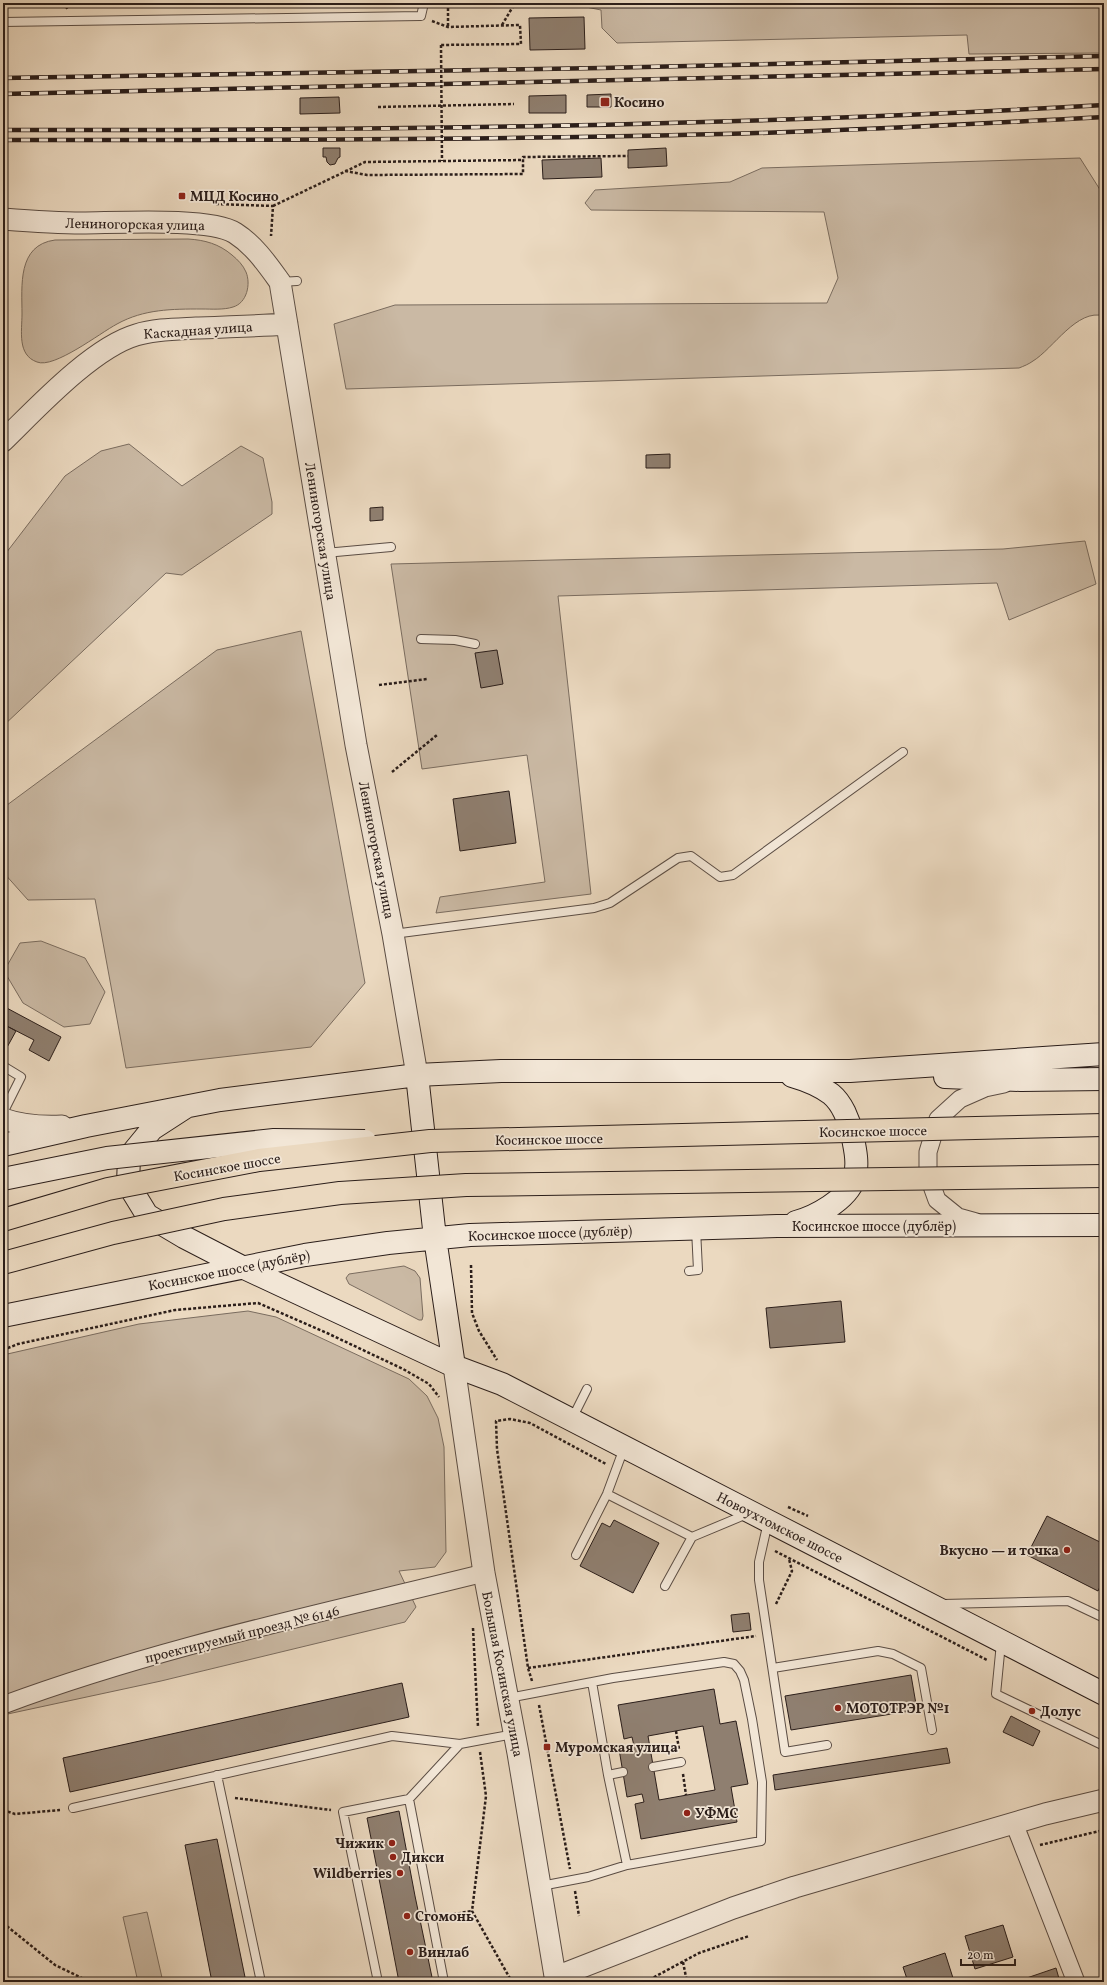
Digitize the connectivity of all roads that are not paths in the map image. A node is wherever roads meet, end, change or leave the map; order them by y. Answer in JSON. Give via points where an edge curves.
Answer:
{"nodes":[{"id":1,"x":424,"y":3,"type":"edge"},
{"id":2,"x":3,"y":22,"type":"edge"},
{"id":3,"x":3,"y":220,"type":"edge"},
{"id":4,"x":287,"y":324,"type":"junction"},
{"id":5,"x":3,"y":441,"type":"edge"},
{"id":6,"x":390,"y":547,"type":"dead end"},
{"id":7,"x":324,"y":554,"type":"junction"},
{"id":8,"x":421,"y":639,"type":"dead end"},
{"id":9,"x":475,"y":644,"type":"dead end"},
{"id":10,"x":902,"y":752,"type":"dead end"},
{"id":11,"x":393,"y":934,"type":"junction"},
{"id":12,"x":1104,"y":1054,"type":"edge"},
{"id":13,"x":3,"y":1066,"type":"edge"},
{"id":14,"x":850,"y":1071,"type":"junction"},
{"id":15,"x":781,"y":1072,"type":"junction"},
{"id":16,"x":417,"y":1075,"type":"junction"},
{"id":17,"x":1104,"y":1079,"type":"edge"},
{"id":18,"x":1021,"y":1080,"type":"junction"},
{"id":19,"x":186,"y":1106,"type":"junction"},
{"id":20,"x":3,"y":1113,"type":"edge"},
{"id":21,"x":3,"y":1119,"type":"edge"},
{"id":22,"x":1104,"y":1125,"type":"edge"},
{"id":23,"x":86,"y":1126,"type":"junction"},
{"id":24,"x":430,"y":1141,"type":"junction"},
{"id":25,"x":3,"y":1145,"type":"edge"},
{"id":26,"x":1104,"y":1176,"type":"edge"},
{"id":27,"x":3,"y":1179,"type":"edge"},
{"id":28,"x":3,"y":1220,"type":"edge"},
{"id":29,"x":1104,"y":1225,"type":"edge"},
{"id":30,"x":778,"y":1226,"type":"junction"},
{"id":31,"x":986,"y":1226,"type":"junction"},
{"id":32,"x":696,"y":1228,"type":"junction"},
{"id":33,"x":435,"y":1238,"type":"junction"},
{"id":34,"x":3,"y":1263,"type":"edge"},
{"id":35,"x":242,"y":1267,"type":"junction"},
{"id":36,"x":689,"y":1271,"type":"dead end"},
{"id":37,"x":3,"y":1316,"type":"edge"},
{"id":38,"x":454,"y":1366,"type":"junction"},
{"id":39,"x":586,"y":1389,"type":"dead end"},
{"id":40,"x":572,"y":1420,"type":"junction"},
{"id":41,"x":624,"y":1447,"type":"junction"},
{"id":42,"x":607,"y":1494,"type":"junction"},
{"id":43,"x":759,"y":1517,"type":"junction"},
{"id":44,"x":692,"y":1537,"type":"junction"},
{"id":45,"x":576,"y":1555,"type":"dead end"},
{"id":46,"x":484,"y":1573,"type":"junction"},
{"id":47,"x":665,"y":1586,"type":"dead end"},
{"id":48,"x":933,"y":1605,"type":"junction"},
{"id":49,"x":1104,"y":1618,"type":"edge"},
{"id":50,"x":1001,"y":1640,"type":"junction"},
{"id":51,"x":773,"y":1668,"type":"junction"},
{"id":52,"x":592,"y":1682,"type":"junction"},
{"id":53,"x":1104,"y":1694,"type":"edge"},
{"id":54,"x":508,"y":1698,"type":"junction"},
{"id":55,"x":3,"y":1705,"type":"edge"},
{"id":56,"x":932,"y":1730,"type":"dead end"},
{"id":57,"x":514,"y":1734,"type":"junction"},
{"id":58,"x":460,"y":1744,"type":"junction"},
{"id":59,"x":827,"y":1745,"type":"dead end"},
{"id":60,"x":1104,"y":1746,"type":"edge"},
{"id":61,"x":681,"y":1762,"type":"dead end"},
{"id":62,"x":653,"y":1767,"type":"dead end"},
{"id":63,"x":623,"y":1772,"type":"dead end"},
{"id":64,"x":217,"y":1775,"type":"junction"},
{"id":65,"x":608,"y":1775,"type":"junction"},
{"id":66,"x":408,"y":1799,"type":"junction"},
{"id":67,"x":1104,"y":1800,"type":"edge"},
{"id":68,"x":73,"y":1808,"type":"road end"},
{"id":69,"x":1014,"y":1823,"type":"junction"},
{"id":70,"x":627,"y":1865,"type":"junction"},
{"id":71,"x":541,"y":1886,"type":"junction"},
{"id":72,"x":556,"y":1980,"type":"edge"},
{"id":73,"x":262,"y":1982,"type":"edge"},
{"id":74,"x":378,"y":1982,"type":"edge"},
{"id":75,"x":444,"y":1982,"type":"edge"},
{"id":76,"x":1076,"y":1982,"type":"edge"}],
"edges":[{"from":1,"to":2,"type":"lane","via":[[421,16]]},
{"from":3,"to":4,"type":"street","name":"Лениногорская улица","via":[[196,224],[234,232],[288,281]]},
{"from":4,"to":5,"type":"street","name":"Каскадная улица","via":[[161,330],[134,335],[105,351],[81,369]]},
{"from":4,"to":7,"type":"street","name":"Лениногорская улица"},
{"from":6,"to":7,"type":"lane"},
{"from":7,"to":11,"type":"street","name":"Лениногорская улица","via":[[356,745]]},
{"from":8,"to":9,"type":"lane","via":[[455,640]]},
{"from":10,"to":11,"type":"lane","via":[[733,875],[720,877],[691,856],[678,858],[610,903],[594,908]]},
{"from":11,"to":16,"type":"street","name":"Лениногорская улица"},
{"from":12,"to":14,"type":"main road"},
{"from":13,"to":20,"type":"lane","via":[[21,1077]]},
{"from":14,"to":15,"type":"main road"},
{"from":14,"to":18,"type":"main road"},
{"from":15,"to":16,"type":"main road","via":[[501,1071]]},
{"from":15,"to":30,"type":"main road","via":[[810,1082],[832,1095],[849,1120],[857,1154],[854,1180],[841,1197],[821,1213]]},
{"from":16,"to":19,"type":"main road","via":[[318,1086]]},
{"from":16,"to":33,"type":"main road"},
{"from":17,"to":18,"type":"main road"},
{"from":18,"to":31,"type":"street","via":[[985,1088],[960,1099],[938,1118],[928,1152],[928,1175],[937,1200],[958,1216]]},
{"from":19,"to":23,"type":"main road"},
{"from":19,"to":35,"type":"main road","name":"Новоухтомское шоссе","via":[[152,1129],[129,1157],[128,1184],[148,1215]]},
{"from":21,"to":23,"type":"street","via":[[35,1127]]},
{"from":22,"to":24,"type":"highway","name":"Косинское шоссе","bridge":true},
{"from":23,"to":25,"type":"main road"},
{"from":24,"to":27,"type":"main road","bridge":true,"via":[[274,1140],[107,1158]]},
{"from":24,"to":28,"type":"highway","name":"Косинское шоссе","bridge":true,"via":[[259,1160],[108,1189]]},
{"from":26,"to":34,"type":"highway","bridge":true,"via":[[466,1185],[340,1193],[224,1209],[113,1233]]},
{"from":29,"to":31,"type":"main road","name":"Косинское шоссе (дублёр)"},
{"from":30,"to":31,"type":"main road","name":"Косинское шоссе (дублёр)"},
{"from":30,"to":32,"type":"main road","name":"Косинское шоссе (дублёр)"},
{"from":32,"to":33,"type":"main road","name":"Косинское шоссе (дублёр)","via":[[495,1233]]},
{"from":32,"to":36,"type":"lane","via":[[698,1270]]},
{"from":33,"to":35,"type":"main road","name":"Косинское шоссе (дублёр)","via":[[305,1255]]},
{"from":33,"to":38,"type":"main road"},
{"from":35,"to":37,"type":"main road","name":"Косинское шоссе (дублёр)"},
{"from":35,"to":38,"type":"main road","name":"Новоухтомское шоссе"},
{"from":38,"to":40,"type":"main road","name":"Новоухтомское шоссе","via":[[502,1384]]},
{"from":38,"to":46,"type":"street","name":"Большая Косинская улица"},
{"from":39,"to":40,"type":"lane"},
{"from":40,"to":41,"type":"main road","name":"Новоухтомское шоссе"},
{"from":41,"to":42,"type":"lane"},
{"from":41,"to":43,"type":"main road","name":"Новоухтомское шоссе"},
{"from":42,"to":44,"type":"lane"},
{"from":42,"to":45,"type":"lane"},
{"from":43,"to":44,"type":"lane"},
{"from":43,"to":48,"type":"main road","name":"Новоухтомское шоссе"},
{"from":43,"to":51,"type":"lane","via":[[763,1545],[759,1562],[759,1580]]},
{"from":44,"to":47,"type":"lane"},
{"from":46,"to":54,"type":"street","name":"Большая Косинская улица"},
{"from":46,"to":55,"type":"street","name":"проектируемый проезд № 6146","via":[[141,1659]]},
{"from":48,"to":49,"type":"lane","via":[[1068,1601]]},
{"from":48,"to":50,"type":"main road","name":"Новоухтомское шоссе"},
{"from":50,"to":53,"type":"main road","name":"Новоухтомское шоссе"},
{"from":50,"to":60,"type":"lane","via":[[996,1694]]},
{"from":51,"to":56,"type":"lane","via":[[878,1651],[893,1654],[921,1668]]},
{"from":51,"to":59,"type":"lane","via":[[785,1752]]},
{"from":52,"to":54,"type":"lane"},
{"from":52,"to":65,"type":"lane"},
{"from":52,"to":70,"type":"lane","via":[[724,1662],[734,1664],[744,1680],[752,1719],[762,1782],[761,1841]]},
{"from":54,"to":57,"type":"street","name":"Большая Косинская улица"},
{"from":57,"to":58,"type":"lane"},
{"from":57,"to":71,"type":"street","name":"Большая Косинская улица"},
{"from":58,"to":64,"type":"lane","via":[[392,1736]]},
{"from":58,"to":66,"type":"lane"},
{"from":61,"to":62,"type":"lane"},
{"from":63,"to":65,"type":"lane"},
{"from":64,"to":68,"type":"lane"},
{"from":64,"to":73,"type":"lane"},
{"from":65,"to":70,"type":"lane"},
{"from":66,"to":74,"type":"lane","via":[[343,1812]]},
{"from":66,"to":75,"type":"lane"},
{"from":67,"to":69,"type":"street"},
{"from":69,"to":72,"type":"street","via":[[754,1901]]},
{"from":69,"to":76,"type":"street"},
{"from":70,"to":71,"type":"lane","via":[[588,1877]]},
{"from":71,"to":72,"type":"street","name":"Большая Косинская улица"}]}
